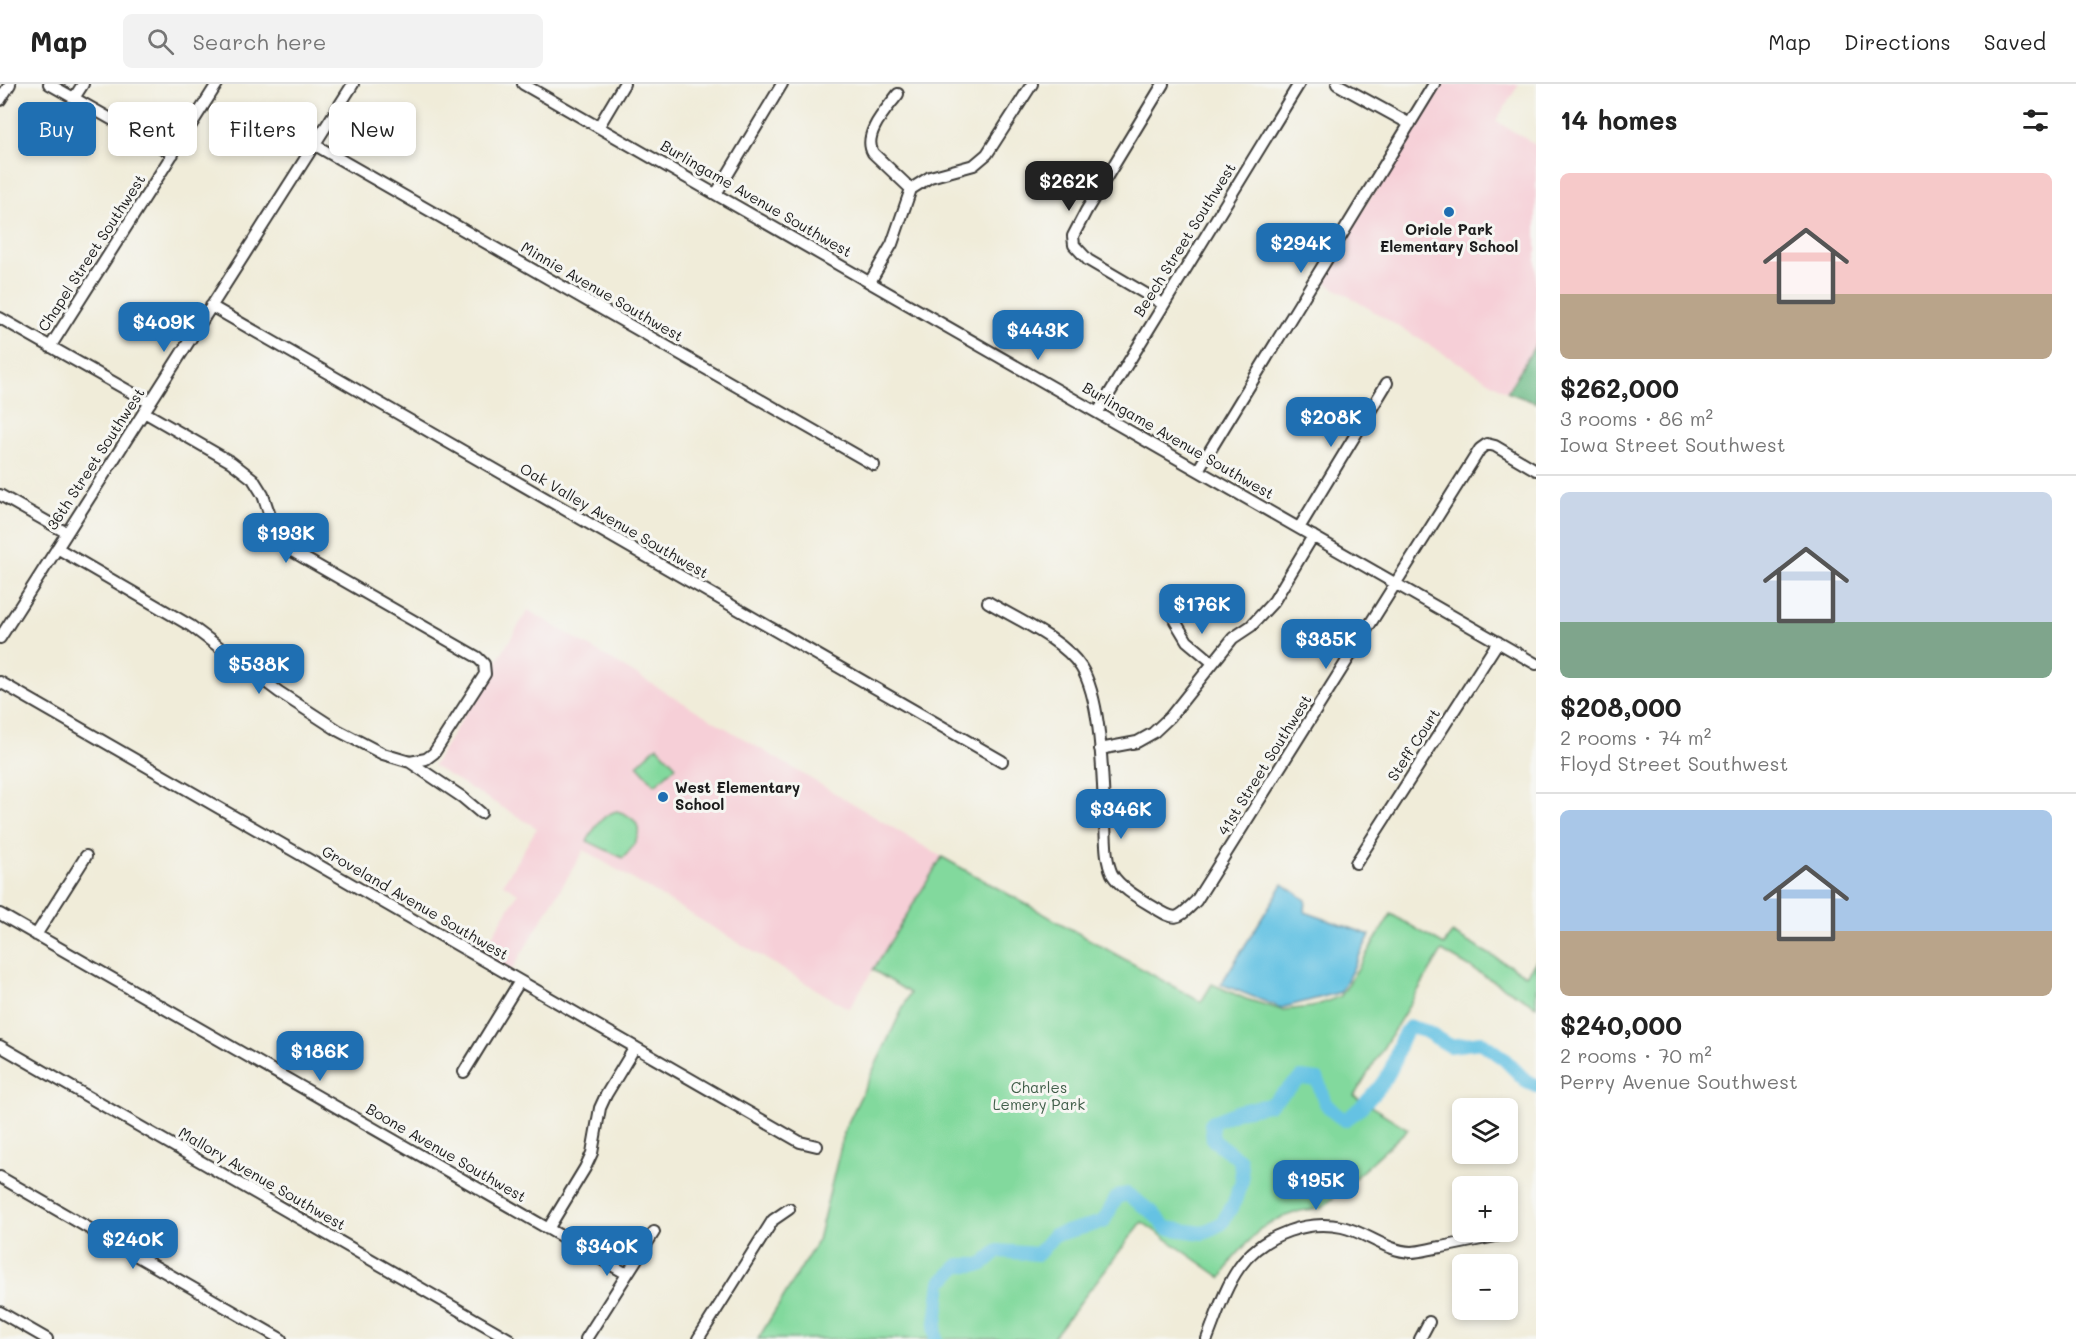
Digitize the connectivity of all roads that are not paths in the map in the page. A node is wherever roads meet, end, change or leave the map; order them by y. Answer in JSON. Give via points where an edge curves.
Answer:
{"nodes":[{"id":1,"x":10,"y":84,"type":"edge"},
{"id":2,"x":49,"y":84,"type":"edge"},
{"id":3,"x":83,"y":84,"type":"edge"},
{"id":4,"x":217,"y":84,"type":"edge"},
{"id":5,"x":353,"y":84,"type":"edge"},
{"id":6,"x":523,"y":84,"type":"edge"},
{"id":7,"x":624,"y":84,"type":"edge"},
{"id":8,"x":782,"y":84,"type":"edge"},
{"id":9,"x":1032,"y":84,"type":"edge"},
{"id":10,"x":1163,"y":84,"type":"edge"},
{"id":11,"x":1299,"y":84,"type":"edge"},
{"id":12,"x":1337,"y":84,"type":"edge"},
{"id":13,"x":1434,"y":84,"type":"edge"},
{"id":14,"x":898,"y":94,"type":"dead end"},
{"id":15,"x":74,"y":98,"type":"junction"},
{"id":16,"x":0,"y":100,"type":"edge"},
{"id":17,"x":197,"y":116,"type":"edge"},
{"id":18,"x":108,"y":117,"type":"edge"},
{"id":19,"x":1410,"y":124,"type":"junction"},
{"id":20,"x":599,"y":126,"type":"junction"},
{"id":21,"x":317,"y":142,"type":"edge"},
{"id":22,"x":317,"y":146,"type":"edge"},
{"id":23,"x":172,"y":156,"type":"edge"},
{"id":24,"x":308,"y":156,"type":"edge"},
{"id":25,"x":911,"y":189,"type":"junction"},
{"id":26,"x":716,"y":194,"type":"junction"},
{"id":27,"x":870,"y":282,"type":"junction"},
{"id":28,"x":1163,"y":304,"type":"junction"},
{"id":29,"x":211,"y":306,"type":"junction"},
{"id":30,"x":0,"y":318,"type":"edge"},
{"id":31,"x":50,"y":347,"type":"junction"},
{"id":32,"x":1387,"y":384,"type":"dead end"},
{"id":33,"x":147,"y":407,"type":"junction"},
{"id":34,"x":1098,"y":412,"type":"junction"},
{"id":35,"x":874,"y":465,"type":"dead end"},
{"id":36,"x":1198,"y":470,"type":"junction"},
{"id":37,"x":1536,"y":470,"type":"edge"},
{"id":38,"x":0,"y":495,"type":"edge"},
{"id":39,"x":1299,"y":528,"type":"junction"},
{"id":40,"x":67,"y":533,"type":"junction"},
{"id":41,"x":1313,"y":536,"type":"junction"},
{"id":42,"x":57,"y":548,"type":"junction"},
{"id":43,"x":1396,"y":585,"type":"junction"},
{"id":44,"x":988,"y":602,"type":"dead end"},
{"id":45,"x":1174,"y":621,"type":"dead end"},
{"id":46,"x":0,"y":638,"type":"edge"},
{"id":47,"x":1498,"y":642,"type":"junction"},
{"id":48,"x":1212,"y":662,"type":"junction"},
{"id":49,"x":1536,"y":664,"type":"edge"},
{"id":50,"x":0,"y":682,"type":"edge"},
{"id":51,"x":1100,"y":749,"type":"junction"},
{"id":52,"x":1002,"y":761,"type":"dead end"},
{"id":53,"x":410,"y":762,"type":"junction"},
{"id":54,"x":481,"y":813,"type":"dead end"},
{"id":55,"x":86,"y":856,"type":"dead end"},
{"id":56,"x":1356,"y":863,"type":"dead end"},
{"id":57,"x":0,"y":914,"type":"edge"},
{"id":58,"x":36,"y":935,"type":"junction"},
{"id":59,"x":520,"y":981,"type":"junction"},
{"id":60,"x":0,"y":1046,"type":"edge"},
{"id":61,"x":635,"y":1047,"type":"junction"},
{"id":62,"x":464,"y":1072,"type":"dead end"},
{"id":63,"x":817,"y":1146,"type":"dead end"},
{"id":64,"x":0,"y":1177,"type":"edge"},
{"id":65,"x":789,"y":1209,"type":"dead end"},
{"id":66,"x":548,"y":1229,"type":"junction"},
{"id":67,"x":654,"y":1232,"type":"dead end"},
{"id":68,"x":1464,"y":1242,"type":"edge"},
{"id":69,"x":627,"y":1274,"type":"junction"},
{"id":70,"x":0,"y":1312,"type":"edge"},
{"id":71,"x":1429,"y":1322,"type":"dead end"},
{"id":72,"x":46,"y":1339,"type":"edge"},
{"id":73,"x":281,"y":1339,"type":"edge"},
{"id":74,"x":509,"y":1339,"type":"edge"},
{"id":75,"x":585,"y":1339,"type":"edge"},
{"id":76,"x":698,"y":1339,"type":"edge"},
{"id":77,"x":1206,"y":1339,"type":"edge"},
{"id":78,"x":1420,"y":1339,"type":"edge"}],
"edges":[{"from":1,"to":16,"type":"street"},
{"from":2,"to":15,"type":"street"},
{"from":3,"to":15,"type":"street"},
{"from":4,"to":17,"type":"street","name":"Chapel Street Southwest"},
{"from":5,"to":21,"type":"street","name":"36th Street Southwest"},
{"from":6,"to":20,"type":"street","name":"Burlingame Avenue Southwest"},
{"from":7,"to":20,"type":"street"},
{"from":8,"to":26,"type":"street"},
{"from":9,"to":25,"type":"street","via":[[987,154],[974,165],[930,177]]},
{"from":10,"to":28,"type":"street","via":[[1073,236],[1074,245],[1088,260]]},
{"from":11,"to":28,"type":"street","name":"Beech Street Southwest"},
{"from":12,"to":19,"type":"street"},
{"from":13,"to":19,"type":"street"},
{"from":14,"to":25,"type":"street","via":[[872,132],[870,148]]},
{"from":15,"to":18,"type":"street"},
{"from":19,"to":36,"type":"street"},
{"from":20,"to":26,"type":"street","name":"Burlingame Avenue Southwest"},
{"from":22,"to":35,"type":"street","name":"Minnie Avenue Southwest"},
{"from":23,"to":31,"type":"street","name":"Chapel Street Southwest"},
{"from":24,"to":29,"type":"street","name":"36th Street Southwest"},
{"from":25,"to":27,"type":"street","via":[[892,244]]},
{"from":26,"to":27,"type":"street","name":"Burlingame Avenue Southwest"},
{"from":27,"to":34,"type":"street","name":"Burlingame Avenue Southwest"},
{"from":28,"to":34,"type":"street","name":"Beech Street Southwest"},
{"from":29,"to":33,"type":"street","name":"36th Street Southwest"},
{"from":29,"to":52,"type":"street","name":"Oak Valley Avenue Southwest"},
{"from":30,"to":31,"type":"street"},
{"from":31,"to":33,"type":"street"},
{"from":32,"to":39,"type":"street"},
{"from":33,"to":40,"type":"street","name":"36th Street Southwest"},
{"from":33,"to":53,"type":"street","via":[[254,479],[277,537],[290,550],[484,664],[485,674],[434,753]]},
{"from":34,"to":36,"type":"street","name":"Burlingame Avenue Southwest"},
{"from":36,"to":39,"type":"street","name":"Burlingame Avenue Southwest"},
{"from":37,"to":43,"type":"street","name":"41st Street Southwest","via":[[1495,446],[1487,444],[1480,449]]},
{"from":38,"to":40,"type":"street"},
{"from":39,"to":41,"type":"street","name":"Burlingame Avenue Southwest"},
{"from":40,"to":42,"type":"street","name":"36th Street Southwest"},
{"from":41,"to":43,"type":"street","name":"Burlingame Avenue Southwest"},
{"from":41,"to":48,"type":"street","via":[[1274,601]]},
{"from":42,"to":46,"type":"street","name":"36th Street Southwest"},
{"from":42,"to":53,"type":"street","via":[[190,626],[339,731],[383,754]]},
{"from":43,"to":47,"type":"street","name":"Burlingame Avenue Southwest"},
{"from":43,"to":51,"type":"street","name":"41st Street Southwest","via":[[1196,901],[1180,916],[1171,918],[1134,896],[1113,875],[1107,855]]},
{"from":44,"to":51,"type":"street","via":[[1057,642],[1081,666],[1094,700]]},
{"from":45,"to":48,"type":"street","via":[[1187,641]]},
{"from":47,"to":49,"type":"street","name":"Burlingame Avenue Southwest"},
{"from":47,"to":56,"type":"street","name":"Steff Court"},
{"from":48,"to":51,"type":"street","via":[[1153,733],[1137,742]]},
{"from":50,"to":59,"type":"street","name":"Groveland Avenue Southwest"},
{"from":53,"to":54,"type":"street"},
{"from":55,"to":58,"type":"street"},
{"from":57,"to":58,"type":"street","name":"Boone Avenue Southwest"},
{"from":58,"to":66,"type":"street","name":"Boone Avenue Southwest"},
{"from":59,"to":61,"type":"street","name":"Groveland Avenue Southwest"},
{"from":59,"to":62,"type":"street"},
{"from":60,"to":74,"type":"street","name":"Mallory Avenue Southwest"},
{"from":61,"to":63,"type":"street","name":"Groveland Avenue Southwest","via":[[800,1142]]},
{"from":61,"to":66,"type":"street","via":[[600,1108],[592,1153],[585,1168]]},
{"from":64,"to":73,"type":"street"},
{"from":65,"to":76,"type":"street","via":[[773,1220]]},
{"from":66,"to":69,"type":"street","name":"Boone Avenue Southwest"},
{"from":67,"to":69,"type":"street"},
{"from":68,"to":77,"type":"street","via":[[1412,1252],[1397,1250],[1342,1227],[1305,1225],[1273,1237],[1238,1266]]},
{"from":69,"to":75,"type":"street"},
{"from":70,"to":72,"type":"street"},
{"from":71,"to":78,"type":"street"}]}
